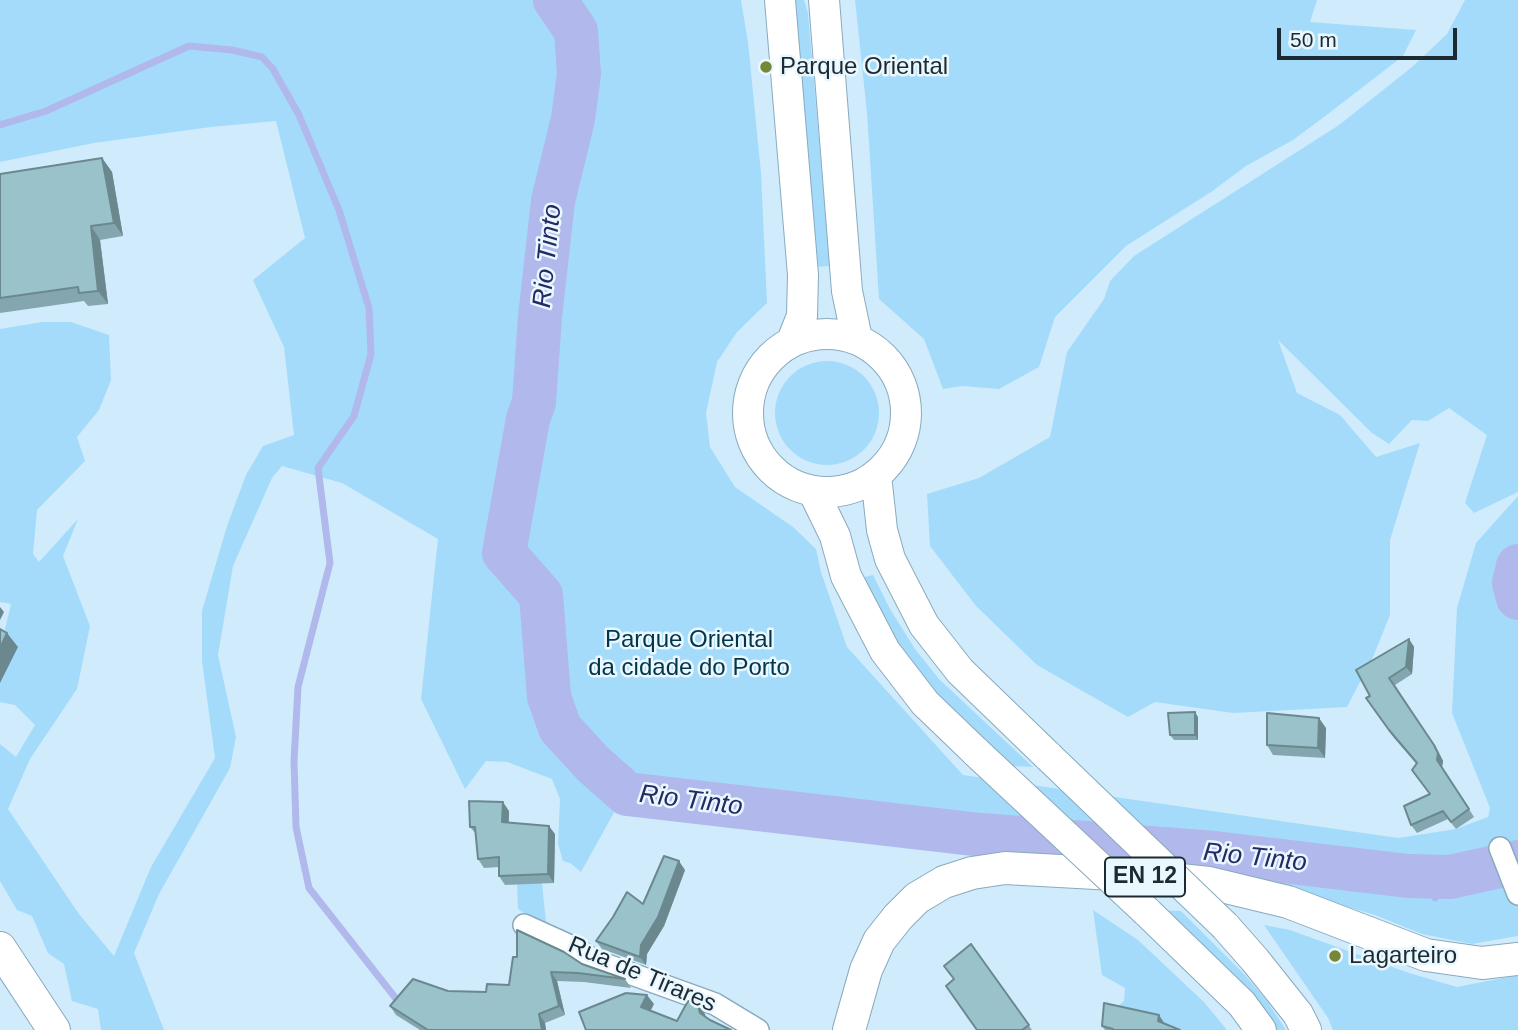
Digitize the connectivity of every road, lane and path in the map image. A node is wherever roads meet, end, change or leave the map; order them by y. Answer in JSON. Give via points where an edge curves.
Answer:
{"nodes":[{"id":1,"x":780,"y":0,"type":"edge"},
{"id":2,"x":824,"y":0,"type":"edge"},
{"id":3,"x":856,"y":339,"type":"junction"},
{"id":4,"x":792,"y":341,"type":"junction"},
{"id":5,"x":876,"y":475,"type":"junction"},
{"id":6,"x":813,"y":491,"type":"junction"},
{"id":7,"x":1500,"y":848,"type":"dead end"},
{"id":8,"x":1518,"y":893,"type":"edge"},
{"id":9,"x":524,"y":925,"type":"dead end"},
{"id":10,"x":0,"y":948,"type":"edge"},
{"id":11,"x":1518,"y":959,"type":"edge"},
{"id":12,"x":54,"y":1030,"type":"edge"},
{"id":13,"x":758,"y":1030,"type":"edge"},
{"id":14,"x":849,"y":1030,"type":"edge"},
{"id":15,"x":1261,"y":1030,"type":"edge"},
{"id":16,"x":1306,"y":1030,"type":"edge"}],
"edges":[{"from":1,"to":4,"type":"main road","via":[[803,275],[802,316]]},
{"from":2,"to":3,"type":"main road","via":[[847,291]]},
{"from":3,"to":4,"type":"main road","via":[[813,334]]},
{"from":3,"to":5,"type":"main road","via":[[877,351],[903,390],[902,437],[892,458]]},
{"from":4,"to":6,"type":"main road","via":[[771,355],[756,375],[748,423],[755,447],[770,468],[789,483]]},
{"from":5,"to":6,"type":"main road","via":[[835,492]]},
{"from":5,"to":16,"type":"main road","bridge":true,"via":[[890,559],[925,625],[960,671],[1225,926],[1298,1014]]},
{"from":6,"to":15,"type":"main road","bridge":true,"via":[[835,536],[846,576],[885,651],[925,703],[1242,1004]]},
{"from":7,"to":8,"type":"street"},
{"from":9,"to":13,"type":"street","name":"Rua de Tirares","via":[[593,960],[654,977],[715,1004]]},
{"from":10,"to":12,"type":"main road"},
{"from":11,"to":14,"type":"main road","number":"EN 12","via":[[1482,963],[1426,956],[1287,902],[1209,883],[1004,868],[944,882],[917,898],[898,917],[879,941],[866,970]]}]}
